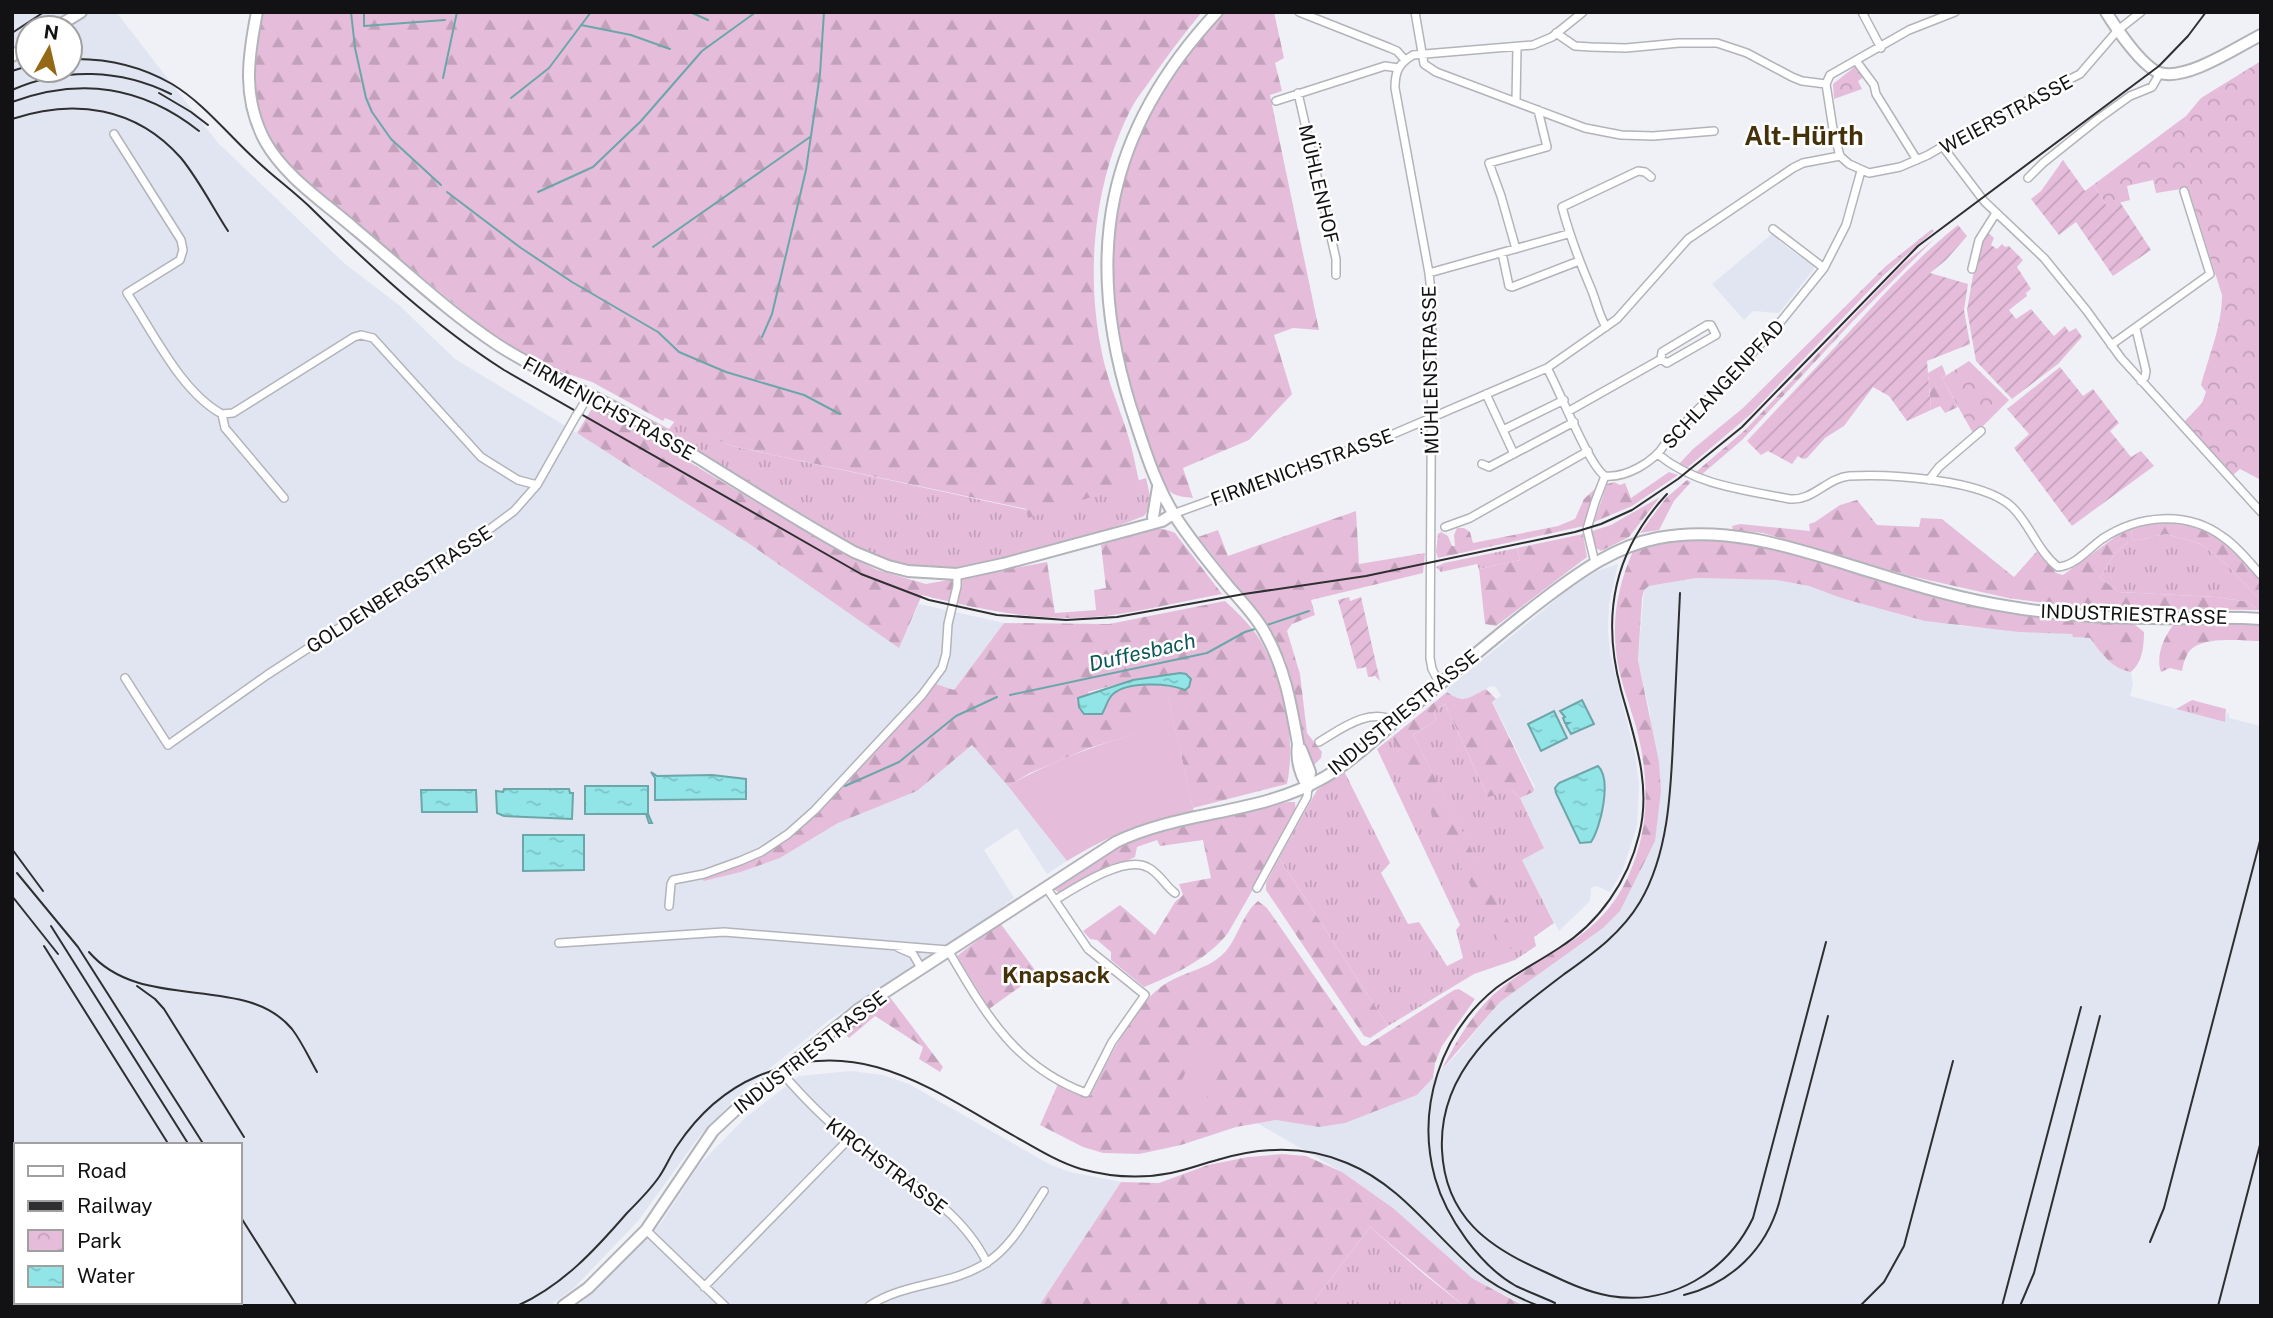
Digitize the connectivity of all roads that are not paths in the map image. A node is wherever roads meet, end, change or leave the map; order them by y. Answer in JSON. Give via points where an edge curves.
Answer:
{"nodes":[{"id":1,"x":257,"y":12,"type":"edge"},
{"id":2,"x":1217,"y":12,"type":"edge"},
{"id":3,"x":1299,"y":12,"type":"edge"},
{"id":4,"x":1415,"y":12,"type":"edge"},
{"id":5,"x":1583,"y":12,"type":"edge"},
{"id":6,"x":1862,"y":12,"type":"edge"},
{"id":7,"x":1955,"y":12,"type":"edge"},
{"id":8,"x":2106,"y":12,"type":"edge"},
{"id":9,"x":2141,"y":12,"type":"edge"},
{"id":10,"x":2118,"y":30,"type":"junction"},
{"id":11,"x":1556,"y":33,"type":"junction"},
{"id":12,"x":2261,"y":35,"type":"edge"},
{"id":13,"x":1517,"y":47,"type":"junction"},
{"id":14,"x":1881,"y":48,"type":"junction"},
{"id":15,"x":1422,"y":54,"type":"junction"},
{"id":16,"x":1405,"y":60,"type":"junction"},
{"id":17,"x":1857,"y":62,"type":"junction"},
{"id":18,"x":1398,"y":68,"type":"junction"},
{"id":19,"x":2160,"y":73,"type":"junction"},
{"id":20,"x":1826,"y":84,"type":"junction"},
{"id":21,"x":1298,"y":93,"type":"junction"},
{"id":22,"x":1276,"y":101,"type":"dead end"},
{"id":23,"x":1516,"y":102,"type":"junction"},
{"id":24,"x":1538,"y":110,"type":"junction"},
{"id":25,"x":1714,"y":131,"type":"dead end"},
{"id":26,"x":114,"y":134,"type":"dead end"},
{"id":27,"x":1943,"y":147,"type":"junction"},
{"id":28,"x":1840,"y":156,"type":"junction"},
{"id":29,"x":1917,"y":160,"type":"junction"},
{"id":30,"x":1861,"y":171,"type":"junction"},
{"id":31,"x":1651,"y":177,"type":"dead end"},
{"id":32,"x":2028,"y":178,"type":"dead end"},
{"id":33,"x":2184,"y":191,"type":"dead end"},
{"id":34,"x":1996,"y":213,"type":"junction"},
{"id":35,"x":1773,"y":229,"type":"dead end"},
{"id":36,"x":1568,"y":234,"type":"junction"},
{"id":37,"x":1516,"y":249,"type":"junction"},
{"id":38,"x":1502,"y":253,"type":"junction"},
{"id":39,"x":1579,"y":261,"type":"junction"},
{"id":40,"x":1825,"y":268,"type":"junction"},
{"id":41,"x":1972,"y":269,"type":"dead end"},
{"id":42,"x":1429,"y":273,"type":"junction"},
{"id":43,"x":1336,"y":275,"type":"dead end"},
{"id":44,"x":1606,"y":327,"type":"junction"},
{"id":45,"x":2136,"y":329,"type":"junction"},
{"id":46,"x":2111,"y":345,"type":"junction"},
{"id":47,"x":1661,"y":359,"type":"junction"},
{"id":48,"x":1547,"y":368,"type":"junction"},
{"id":49,"x":2141,"y":381,"type":"junction"},
{"id":50,"x":589,"y":394,"type":"junction"},
{"id":51,"x":1486,"y":394,"type":"junction"},
{"id":52,"x":1564,"y":400,"type":"junction"},
{"id":53,"x":1569,"y":411,"type":"junction"},
{"id":54,"x":222,"y":414,"type":"junction"},
{"id":55,"x":1432,"y":419,"type":"junction"},
{"id":56,"x":1574,"y":422,"type":"junction"},
{"id":57,"x":1503,"y":430,"type":"junction"},
{"id":58,"x":1981,"y":431,"type":"dead end"},
{"id":59,"x":1588,"y":451,"type":"junction"},
{"id":60,"x":1514,"y":454,"type":"junction"},
{"id":61,"x":1659,"y":455,"type":"junction"},
{"id":62,"x":1482,"y":464,"type":"dead end"},
{"id":63,"x":1605,"y":476,"type":"junction"},
{"id":64,"x":1929,"y":480,"type":"junction"},
{"id":65,"x":1158,"y":484,"type":"junction"},
{"id":66,"x":537,"y":485,"type":"junction"},
{"id":67,"x":284,"y":498,"type":"dead end"},
{"id":68,"x":2261,"y":512,"type":"edge"},
{"id":69,"x":1173,"y":514,"type":"junction"},
{"id":70,"x":1153,"y":517,"type":"junction"},
{"id":71,"x":1445,"y":527,"type":"dead end"},
{"id":72,"x":1131,"y":530,"type":"junction"},
{"id":73,"x":1595,"y":563,"type":"junction"},
{"id":74,"x":957,"y":574,"type":"junction"},
{"id":75,"x":2261,"y":575,"type":"edge"},
{"id":76,"x":2261,"y":619,"type":"edge"},
{"id":77,"x":125,"y":678,"type":"dead end"},
{"id":78,"x":1440,"y":684,"type":"junction"},
{"id":79,"x":1396,"y":722,"type":"junction"},
{"id":80,"x":1319,"y":742,"type":"dead end"},
{"id":81,"x":1308,"y":787,"type":"junction"},
{"id":82,"x":1046,"y":887,"type":"junction"},
{"id":83,"x":1257,"y":888,"type":"dead end"},
{"id":84,"x":1175,"y":893,"type":"dead end"},
{"id":85,"x":1055,"y":900,"type":"junction"},
{"id":86,"x":669,"y":906,"type":"dead end"},
{"id":87,"x":559,"y":943,"type":"dead end"},
{"id":88,"x":895,"y":946,"type":"junction"},
{"id":89,"x":918,"y":946,"type":"junction"},
{"id":90,"x":948,"y":950,"type":"junction"},
{"id":91,"x":925,"y":966,"type":"junction"},
{"id":92,"x":782,"y":1073,"type":"junction"},
{"id":93,"x":849,"y":1139,"type":"junction"},
{"id":94,"x":1044,"y":1191,"type":"dead end"},
{"id":95,"x":646,"y":1230,"type":"junction"},
{"id":96,"x":986,"y":1263,"type":"junction"},
{"id":97,"x":704,"y":1287,"type":"junction"},
{"id":98,"x":563,"y":1306,"type":"edge"},
{"id":99,"x":725,"y":1306,"type":"edge"},
{"id":100,"x":869,"y":1306,"type":"edge"}],
"edges":[{"from":1,"to":50,"type":"main road","name":"FIRMENICHSTRASSE","via":[[248,65],[249,96],[263,138],[283,166],[481,332],[531,365]]},
{"from":2,"to":65,"type":"main road","via":[[1175,61],[1145,111],[1123,165],[1109,229],[1107,286],[1112,338]]},
{"from":3,"to":16,"type":"street","via":[[1397,51]]},
{"from":4,"to":15,"type":"street"},
{"from":5,"to":11,"type":"street"},
{"from":6,"to":14,"type":"street"},
{"from":7,"to":14,"type":"street","via":[[1909,30]]},
{"from":8,"to":10,"type":"main road"},
{"from":9,"to":10,"type":"street","name":"WEIERSTRASSE"},
{"from":10,"to":19,"type":"main road"},
{"from":10,"to":27,"type":"street","name":"WEIERSTRASSE","via":[[2080,74]]},
{"from":11,"to":13,"type":"street","via":[[1544,42]]},
{"from":11,"to":20,"type":"street","via":[[1575,46],[1591,47],[1717,43],[1802,81]]},
{"from":12,"to":19,"type":"main road","via":[[2188,71]]},
{"from":13,"to":15,"type":"street"},
{"from":13,"to":23,"type":"street"},
{"from":14,"to":17,"type":"street"},
{"from":15,"to":16,"type":"street"},
{"from":15,"to":23,"type":"street","via":[[1424,64],[1436,72]]},
{"from":16,"to":18,"type":"street"},
{"from":17,"to":20,"type":"street","via":[[1830,75]]},
{"from":17,"to":29,"type":"street"},
{"from":18,"to":21,"type":"street","via":[[1385,66]]},
{"from":18,"to":42,"type":"street","name":"MÜHLENSTRASSE","via":[[1395,89]]},
{"from":19,"to":32,"type":"street","via":[[2152,87],[2109,111]]},
{"from":20,"to":28,"type":"street"},
{"from":21,"to":22,"type":"street"},
{"from":21,"to":43,"type":"street","name":"MÜHLENHOF"},
{"from":23,"to":24,"type":"street"},
{"from":24,"to":25,"type":"street","via":[[1585,128],[1621,135]]},
{"from":24,"to":37,"type":"street","via":[[1547,147],[1489,163]]},
{"from":26,"to":54,"type":"street","via":[[183,250],[180,260],[127,293],[186,384]]},
{"from":27,"to":29,"type":"street","name":"WEIERSTRASSE"},
{"from":27,"to":34,"type":"street"},
{"from":28,"to":30,"type":"street"},
{"from":28,"to":44,"type":"street","name":"FIRMENICHSTRASSE","via":[[1793,168],[1699,230]]},
{"from":29,"to":30,"type":"street","name":"WEIERSTRASSE","via":[[1884,172]]},
{"from":30,"to":40,"type":"street","name":"SCHLANGENPFAD","via":[[1846,225]]},
{"from":31,"to":36,"type":"street","via":[[1638,171],[1562,207]]},
{"from":33,"to":45,"type":"street","via":[[2210,274]]},
{"from":34,"to":41,"type":"street","via":[[1979,240]]},
{"from":34,"to":46,"type":"street","via":[[2044,258]]},
{"from":35,"to":40,"type":"street"},
{"from":36,"to":37,"type":"street"},
{"from":36,"to":39,"type":"street"},
{"from":37,"to":38,"type":"street"},
{"from":38,"to":39,"type":"street","via":[[1508,286],[1512,287]]},
{"from":38,"to":42,"type":"street"},
{"from":39,"to":44,"type":"street"},
{"from":40,"to":61,"type":"street","name":"SCHLANGENPFAD"},
{"from":42,"to":55,"type":"street","name":"MÜHLENSTRASSE"},
{"from":44,"to":48,"type":"street","name":"FIRMENICHSTRASSE"},
{"from":45,"to":46,"type":"street"},
{"from":45,"to":49,"type":"street","via":[[2146,371]]},
{"from":46,"to":49,"type":"street"},
{"from":47,"to":47,"type":"street","via":[[1667,362],[1716,335],[1711,325],[1662,352]]},
{"from":47,"to":53,"type":"street"},
{"from":48,"to":51,"type":"street","name":"FIRMENICHSTRASSE"},
{"from":48,"to":52,"type":"street"},
{"from":49,"to":68,"type":"street"},
{"from":50,"to":66,"type":"street","name":"GOLDENBERGSTRASSE"},
{"from":50,"to":74,"type":"main road","name":"FIRMENICHSTRASSE","via":[[855,552],[908,571]]},
{"from":51,"to":55,"type":"street","name":"FIRMENICHSTRASSE"},
{"from":51,"to":57,"type":"street"},
{"from":52,"to":53,"type":"street"},
{"from":52,"to":57,"type":"street"},
{"from":53,"to":56,"type":"street"},
{"from":54,"to":66,"type":"street","via":[[233,413],[354,337],[367,336],[481,457],[519,480]]},
{"from":54,"to":67,"type":"street","via":[[225,428]]},
{"from":55,"to":69,"type":"street","name":"FIRMENICHSTRASSE"},
{"from":55,"to":78,"type":"street","name":"MÜHLENSTRASSE","via":[[1430,658]]},
{"from":56,"to":59,"type":"street"},
{"from":56,"to":60,"type":"street"},
{"from":57,"to":60,"type":"street"},
{"from":58,"to":64,"type":"street"},
{"from":59,"to":63,"type":"street"},
{"from":59,"to":71,"type":"street","via":[[1470,518]]},
{"from":60,"to":62,"type":"street","via":[[1489,467]]},
{"from":61,"to":63,"type":"street","name":"SCHLANGENPFAD","via":[[1627,473]]},
{"from":61,"to":64,"type":"street","via":[[1699,479],[1800,500],[1832,480],[1848,476]]},
{"from":63,"to":73,"type":"street","via":[[1587,529]]},
{"from":64,"to":75,"type":"street","via":[[2004,500],[2058,568],[2072,564],[2125,527],[2175,519],[2220,535]]},
{"from":65,"to":69,"type":"main road"},
{"from":65,"to":70,"type":"main road"},
{"from":66,"to":77,"type":"street","name":"GOLDENBERGSTRASSE","via":[[523,503],[488,531],[168,745]]},
{"from":69,"to":70,"type":"main road","name":"FIRMENICHSTRASSE"},
{"from":69,"to":72,"type":"main road","name":"FIRMENICHSTRASSE"},
{"from":69,"to":81,"type":"main road","via":[[1264,631],[1281,666],[1298,744],[1310,772]]},
{"from":70,"to":72,"type":"main road","name":"FIRMENICHSTRASSE"},
{"from":72,"to":74,"type":"main road","name":"FIRMENICHSTRASSE"},
{"from":73,"to":76,"type":"main road","name":"INDUSTRIESTRASSE","via":[[1654,539],[1730,536],[1800,550],[1909,584],[2007,607],[2106,617]]},
{"from":73,"to":78,"type":"main road","name":"INDUSTRIESTRASSE","via":[[1522,614]]},
{"from":74,"to":86,"type":"street","via":[[943,668],[922,695],[802,823],[761,852],[704,874],[673,880]]},
{"from":78,"to":79,"type":"main road","name":"INDUSTRIESTRASSE"},
{"from":79,"to":80,"type":"street","via":[[1386,716],[1367,718]]},
{"from":79,"to":81,"type":"main road","name":"INDUSTRIESTRASSE"},
{"from":81,"to":82,"type":"main road","name":"INDUSTRIESTRASSE","via":[[1260,804],[1132,835]]},
{"from":81,"to":83,"type":"street","via":[[1307,797]]},
{"from":82,"to":85,"type":"street"},
{"from":82,"to":90,"type":"main road","name":"INDUSTRIESTRASSE"},
{"from":84,"to":85,"type":"street","via":[[1150,868],[1135,864],[1102,874]]},
{"from":85,"to":90,"type":"street","via":[[1088,949],[1145,995],[1112,1042],[1086,1093],[1043,1073],[1018,1053],[986,1015]]},
{"from":87,"to":88,"type":"street","via":[[724,932]]},
{"from":88,"to":89,"type":"street"},
{"from":88,"to":91,"type":"street","via":[[909,951]]},
{"from":89,"to":90,"type":"street"},
{"from":89,"to":91,"type":"street"},
{"from":90,"to":91,"type":"main road","name":"INDUSTRIESTRASSE"},
{"from":91,"to":92,"type":"main road","name":"INDUSTRIESTRASSE","via":[[859,1009]]},
{"from":92,"to":93,"type":"street","name":"KIRCHSTRASSE"},
{"from":92,"to":95,"type":"main road","name":"INDUSTRIESTRASSE","via":[[713,1131]]},
{"from":93,"to":96,"type":"street","name":"KIRCHSTRASSE","via":[[930,1196],[971,1236]]},
{"from":93,"to":97,"type":"street"},
{"from":94,"to":96,"type":"street","via":[[1010,1240]]},
{"from":95,"to":97,"type":"street"},
{"from":95,"to":98,"type":"main road","name":"INDUSTRIESTRASSE","via":[[588,1288]]},
{"from":96,"to":100,"type":"street","via":[[894,1293]]},
{"from":97,"to":99,"type":"street"}]}
